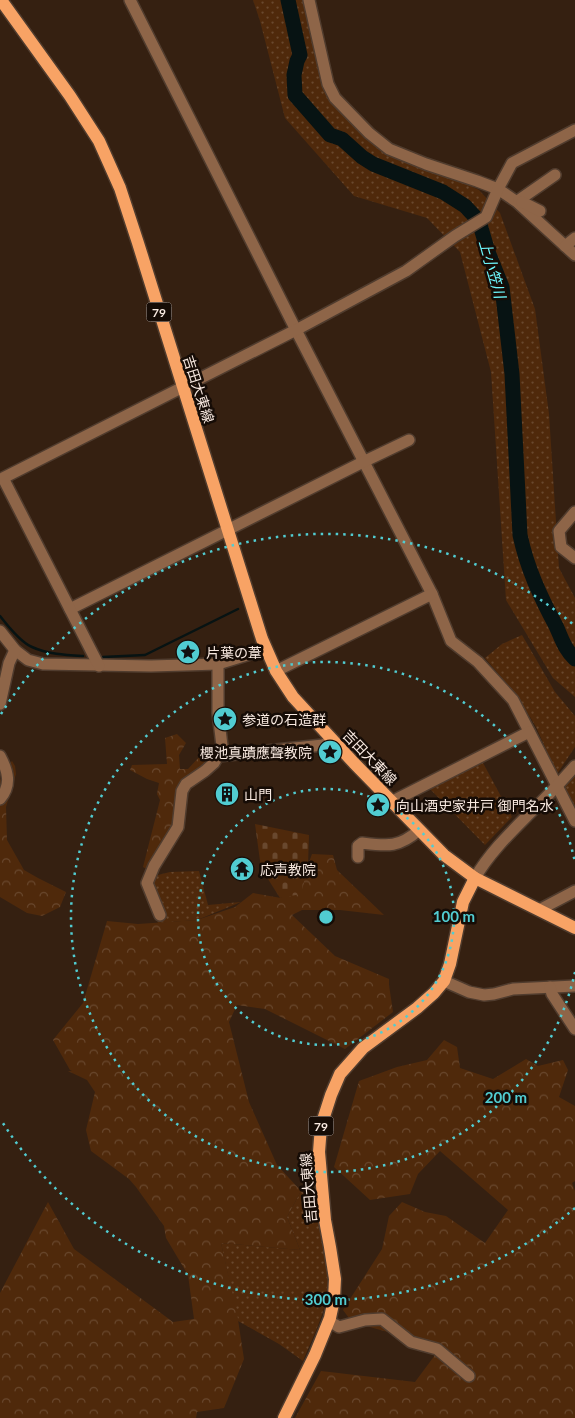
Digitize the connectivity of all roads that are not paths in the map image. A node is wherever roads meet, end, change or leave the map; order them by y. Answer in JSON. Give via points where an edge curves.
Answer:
{"nodes":[{"id":1,"x":1,"y":0,"type":"edge"},
{"id":2,"x":130,"y":0,"type":"edge"},
{"id":3,"x":309,"y":0,"type":"edge"},
{"id":4,"x":573,"y":135,"type":"edge"},
{"id":5,"x":555,"y":174,"type":"dead end"},
{"id":6,"x":498,"y":189,"type":"junction"},
{"id":7,"x":518,"y":201,"type":"junction"},
{"id":8,"x":540,"y":211,"type":"dead end"},
{"id":9,"x":575,"y":238,"type":"edge"},
{"id":10,"x":565,"y":246,"type":"junction"},
{"id":11,"x":575,"y":255,"type":"edge"},
{"id":12,"x":296,"y":330,"type":"junction"},
{"id":13,"x":183,"y":386,"type":"junction"},
{"id":14,"x":409,"y":440,"type":"dead end"},
{"id":15,"x":363,"y":462,"type":"junction"},
{"id":16,"x":575,"y":512,"type":"edge"},
{"id":17,"x":228,"y":530,"type":"junction"},
{"id":18,"x":575,"y":558,"type":"edge"},
{"id":19,"x":432,"y":594,"type":"junction"},
{"id":20,"x":70,"y":609,"type":"junction"},
{"id":21,"x":0,"y":631,"type":"edge"},
{"id":22,"x":266,"y":649,"type":"junction"},
{"id":23,"x":15,"y":650,"type":"junction"},
{"id":24,"x":218,"y":664,"type":"junction"},
{"id":25,"x":98,"y":666,"type":"junction"},
{"id":26,"x":276,"y":671,"type":"junction"},
{"id":27,"x":0,"y":704,"type":"edge"},
{"id":28,"x":529,"y":732,"type":"junction"},
{"id":29,"x":332,"y":740,"type":"junction"},
{"id":30,"x":223,"y":754,"type":"junction"},
{"id":31,"x":0,"y":756,"type":"edge"},
{"id":32,"x":575,"y":766,"type":"edge"},
{"id":33,"x":557,"y":786,"type":"junction"},
{"id":34,"x":0,"y":799,"type":"edge"},
{"id":35,"x":392,"y":802,"type":"junction"},
{"id":36,"x":575,"y":821,"type":"edge"},
{"id":37,"x":419,"y":830,"type":"junction"},
{"id":38,"x":358,"y":857,"type":"dead end"},
{"id":39,"x":475,"y":878,"type":"junction"},
{"id":40,"x":575,"y":891,"type":"edge"},
{"id":41,"x":539,"y":910,"type":"junction"},
{"id":42,"x":160,"y":915,"type":"dead end"},
{"id":43,"x":575,"y":928,"type":"edge"},
{"id":44,"x":444,"y":981,"type":"junction"},
{"id":45,"x":575,"y":986,"type":"edge"},
{"id":46,"x":550,"y":988,"type":"junction"},
{"id":47,"x":575,"y":1029,"type":"edge"},
{"id":48,"x":329,"y":1322,"type":"junction"},
{"id":49,"x":469,"y":1376,"type":"dead end"},
{"id":50,"x":284,"y":1418,"type":"edge"}],
"edges":[{"from":1,"to":13,"type":"main road","name":"吉田大東線","number":"79","via":[[89,124],[111,166]]},
{"from":2,"to":12,"type":"street"},
{"from":3,"to":6,"type":"street","via":[[328,84],[335,98],[369,133],[389,149]]},
{"from":4,"to":6,"type":"street","via":[[512,163]]},
{"from":5,"to":7,"type":"street"},
{"from":6,"to":7,"type":"street"},
{"from":6,"to":12,"type":"street","via":[[486,217],[406,271]]},
{"from":7,"to":8,"type":"street"},
{"from":7,"to":10,"type":"street"},
{"from":9,"to":10,"type":"street"},
{"from":10,"to":11,"type":"street"},
{"from":12,"to":13,"type":"street"},
{"from":12,"to":15,"type":"street"},
{"from":13,"to":17,"type":"main road","name":"吉田大東線","number":"79"},
{"from":13,"to":20,"type":"street","via":[[3,478]]},
{"from":14,"to":15,"type":"street"},
{"from":15,"to":17,"type":"street"},
{"from":15,"to":19,"type":"street"},
{"from":16,"to":18,"type":"street","via":[[559,531],[562,547]]},
{"from":17,"to":20,"type":"street"},
{"from":17,"to":22,"type":"main road","name":"吉田大東線","number":"79"},
{"from":19,"to":26,"type":"street"},
{"from":19,"to":28,"type":"street","via":[[450,641],[478,662],[513,700]]},
{"from":20,"to":25,"type":"street"},
{"from":21,"to":23,"type":"street"},
{"from":22,"to":24,"type":"street"},
{"from":22,"to":26,"type":"main road","name":"吉田大東線","number":"79"},
{"from":23,"to":25,"type":"street","via":[[28,660],[43,664]]},
{"from":23,"to":27,"type":"street"},
{"from":24,"to":25,"type":"street"},
{"from":24,"to":30,"type":"street","via":[[218,713]]},
{"from":26,"to":29,"type":"main road","name":"吉田大東線","number":"79","via":[[293,697]]},
{"from":28,"to":33,"type":"street"},
{"from":28,"to":35,"type":"street"},
{"from":29,"to":30,"type":"street","via":[[323,744]]},
{"from":29,"to":35,"type":"main road","name":"吉田大東線","number":"79"},
{"from":30,"to":42,"type":"street","via":[[186,784],[182,792],[178,827],[147,882]]},
{"from":31,"to":34,"type":"street","via":[[8,782]]},
{"from":32,"to":33,"type":"street"},
{"from":33,"to":36,"type":"street"},
{"from":33,"to":39,"type":"street","via":[[482,865]]},
{"from":35,"to":37,"type":"main road","name":"吉田大東線","number":"79"},
{"from":37,"to":38,"type":"street","via":[[406,840],[386,846],[362,843],[358,846]]},
{"from":37,"to":39,"type":"main road","name":"吉田大東線","number":"79","via":[[444,855]]},
{"from":39,"to":41,"type":"main road"},
{"from":39,"to":44,"type":"main road","name":"吉田大東線","number":"79","via":[[463,902]]},
{"from":40,"to":41,"type":"street"},
{"from":41,"to":43,"type":"main road"},
{"from":44,"to":46,"type":"street","via":[[484,995],[513,989]]},
{"from":44,"to":48,"type":"main road","name":"吉田大東線","number":"79","via":[[417,1008],[363,1048],[340,1074],[331,1095],[321,1126],[318,1152],[334,1279]]},
{"from":45,"to":46,"type":"street"},
{"from":46,"to":47,"type":"street"},
{"from":48,"to":49,"type":"street","via":[[338,1327],[382,1319],[411,1342],[437,1349]]},
{"from":48,"to":50,"type":"main road","name":"吉田大東線","number":"79","via":[[316,1356]]}]}
